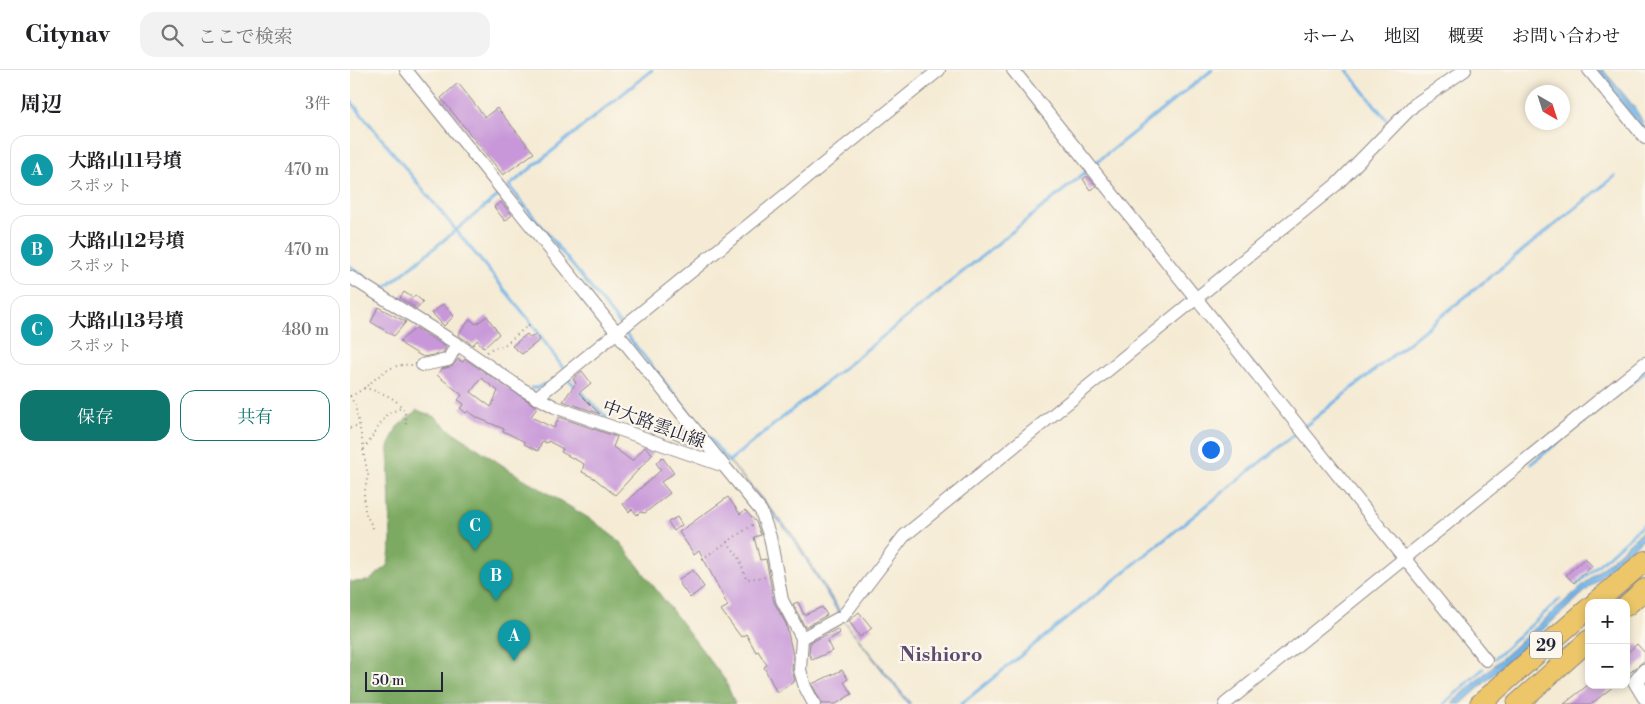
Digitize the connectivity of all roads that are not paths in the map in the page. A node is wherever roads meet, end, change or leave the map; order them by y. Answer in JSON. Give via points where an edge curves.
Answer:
{"nodes":[{"id":1,"x":406,"y":70,"type":"edge"},
{"id":2,"x":939,"y":70,"type":"edge"},
{"id":3,"x":1013,"y":70,"type":"edge"},
{"id":4,"x":1465,"y":70,"type":"edge"},
{"id":5,"x":1589,"y":70,"type":"edge"},
{"id":6,"x":1645,"y":138,"type":"edge"},
{"id":7,"x":350,"y":277,"type":"edge"},
{"id":8,"x":1197,"y":300,"type":"junction"},
{"id":9,"x":617,"y":332,"type":"junction"},
{"id":10,"x":457,"y":344,"type":"junction"},
{"id":11,"x":1645,"y":363,"type":"edge"},
{"id":12,"x":422,"y":365,"type":"road end"},
{"id":13,"x":536,"y":398,"type":"junction"},
{"id":14,"x":724,"y":466,"type":"junction"},
{"id":15,"x":1405,"y":558,"type":"junction"},
{"id":16,"x":1645,"y":561,"type":"edge"},
{"id":17,"x":1645,"y":589,"type":"edge"},
{"id":18,"x":1600,"y":599,"type":"edge"},
{"id":19,"x":1630,"y":602,"type":"edge"},
{"id":20,"x":1585,"y":611,"type":"edge"},
{"id":21,"x":802,"y":638,"type":"junction"},
{"id":22,"x":1585,"y":644,"type":"edge"},
{"id":23,"x":1486,"y":660,"type":"dead end"},
{"id":24,"x":1645,"y":671,"type":"edge"},
{"id":25,"x":1504,"y":681,"type":"junction"},
{"id":26,"x":1645,"y":697,"type":"edge"},
{"id":27,"x":1519,"y":703,"type":"edge"},
{"id":28,"x":814,"y":704,"type":"edge"},
{"id":29,"x":1225,"y":704,"type":"edge"},
{"id":30,"x":1480,"y":704,"type":"edge"}],
"edges":[{"from":1,"to":9,"type":"street"},
{"from":2,"to":9,"type":"street"},
{"from":3,"to":8,"type":"street"},
{"from":4,"to":8,"type":"street","via":[[1414,105],[1337,184]]},
{"from":5,"to":6,"type":"street"},
{"from":7,"to":10,"type":"street","name":"中大路雲山線"},
{"from":8,"to":15,"type":"street"},
{"from":8,"to":21,"type":"street","via":[[904,536],[843,616]]},
{"from":9,"to":13,"type":"street"},
{"from":9,"to":14,"type":"street"},
{"from":10,"to":12,"type":"street","via":[[448,360]]},
{"from":10,"to":13,"type":"street","name":"中大路雲山線"},
{"from":11,"to":15,"type":"street"},
{"from":13,"to":14,"type":"street","name":"中大路雲山線"},
{"from":14,"to":21,"type":"street","name":"中大路雲山線","via":[[761,511],[770,537],[782,600]]},
{"from":15,"to":23,"type":"street"},
{"from":15,"to":29,"type":"street"},
{"from":16,"to":18,"type":"highway"},
{"from":17,"to":19,"type":"highway"},
{"from":20,"to":25,"type":"highway","number":"29"},
{"from":21,"to":28,"type":"street","via":[[800,670]]},
{"from":22,"to":27,"type":"highway","number":"29"},
{"from":24,"to":26,"type":"street","via":[[1636,682]]},
{"from":25,"to":27,"type":"street"},
{"from":25,"to":30,"type":"highway","number":"29"}]}
